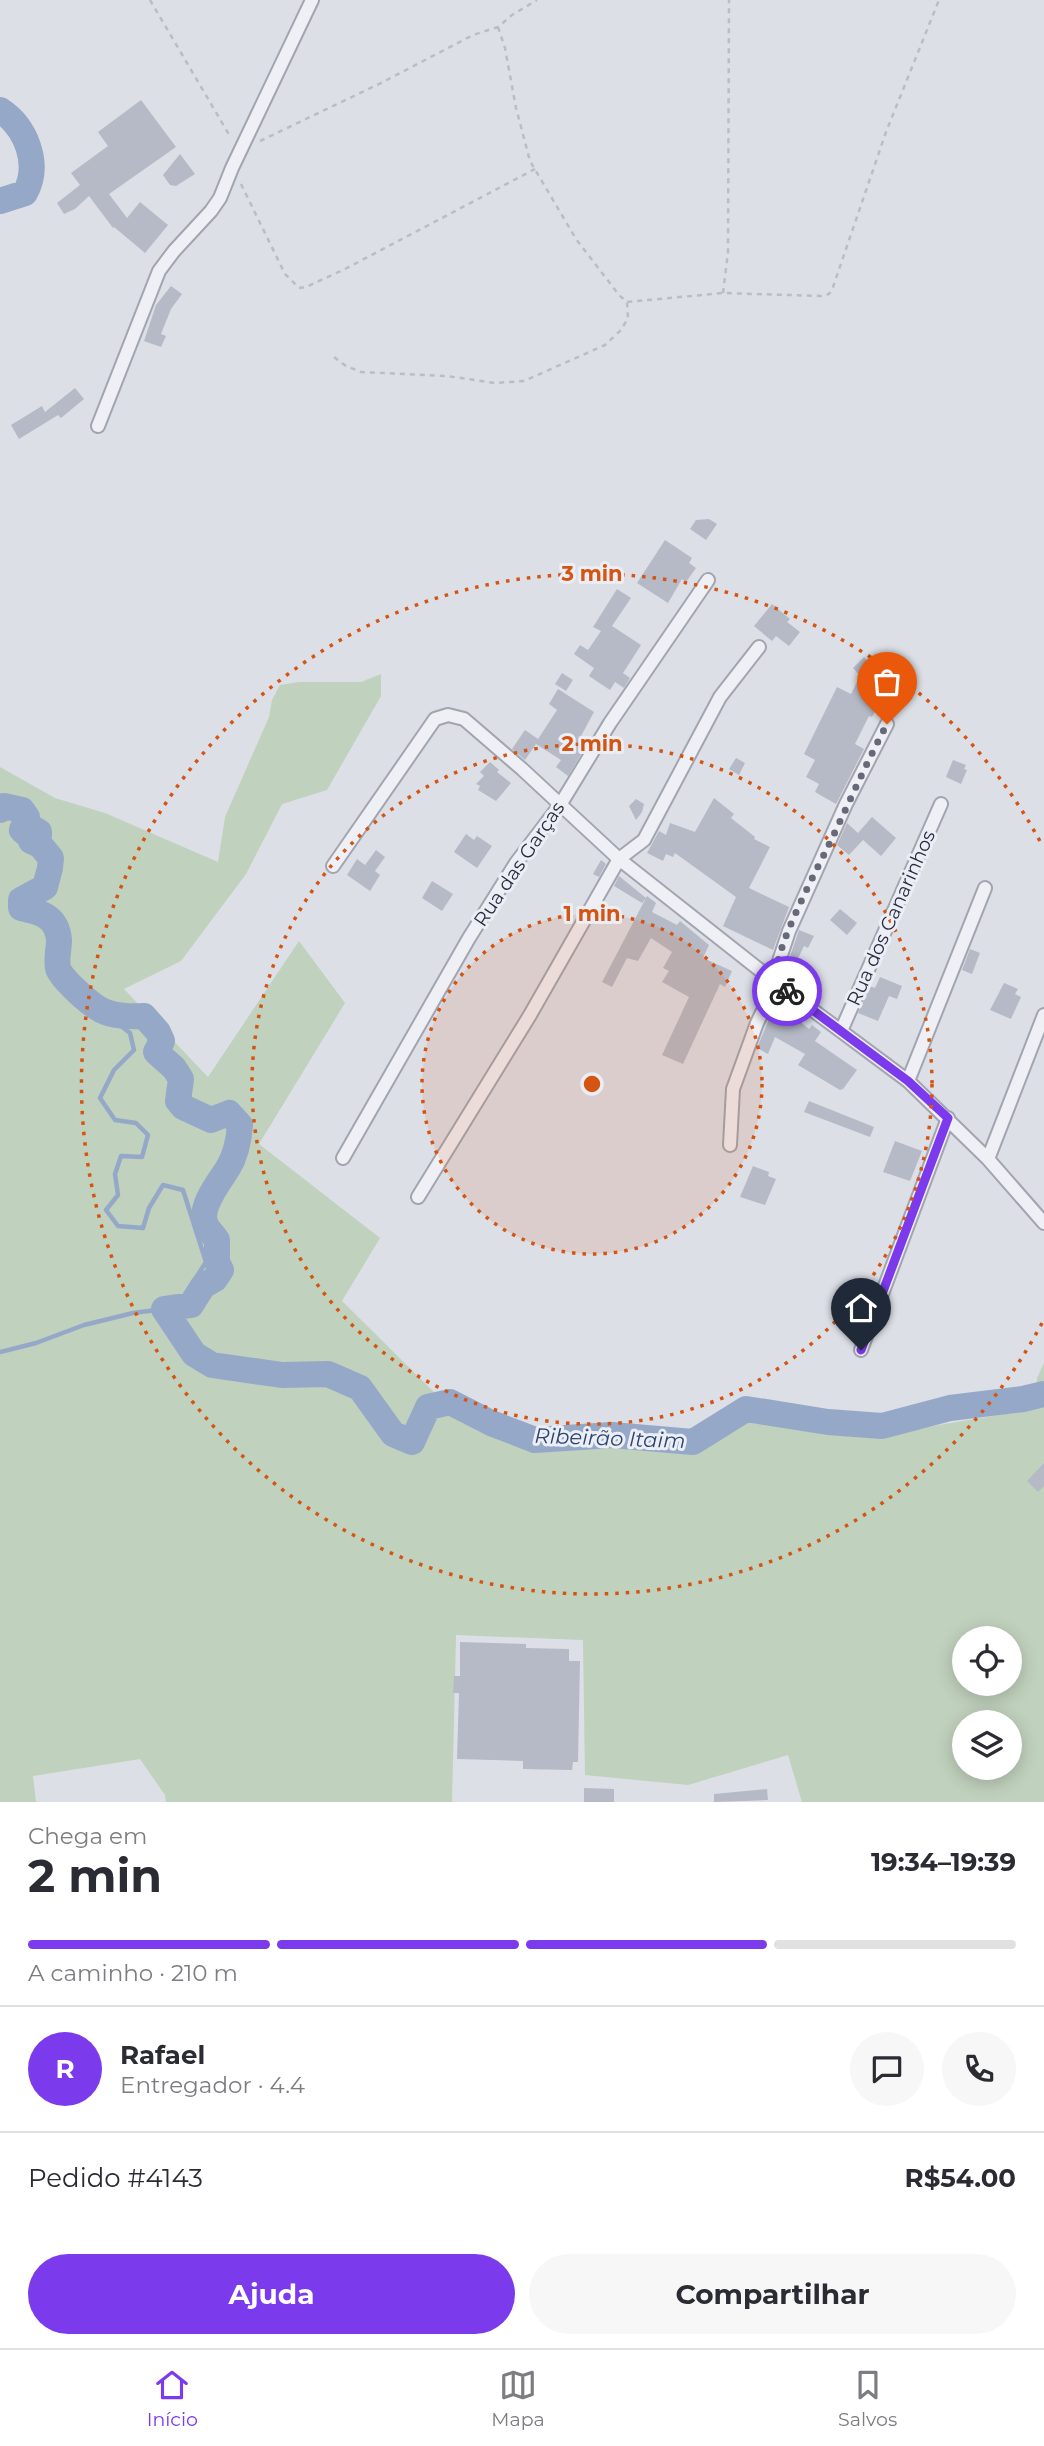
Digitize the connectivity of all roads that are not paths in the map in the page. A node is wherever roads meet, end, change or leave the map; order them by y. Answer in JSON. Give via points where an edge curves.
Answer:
{"nodes":[{"id":1,"x":312,"y":0,"type":"edge"},
{"id":2,"x":98,"y":426,"type":"dead end"},
{"id":3,"x":708,"y":580,"type":"dead end"},
{"id":4,"x":759,"y":648,"type":"dead end"},
{"id":5,"x":887,"y":724,"type":"dead end"},
{"id":6,"x":560,"y":804,"type":"junction"},
{"id":7,"x":941,"y":804,"type":"dead end"},
{"id":8,"x":619,"y":859,"type":"junction"},
{"id":9,"x":333,"y":866,"type":"dead end"},
{"id":10,"x":985,"y":888,"type":"dead end"},
{"id":11,"x":775,"y":982,"type":"junction"},
{"id":12,"x":1044,"y":1015,"type":"edge"},
{"id":13,"x":841,"y":1031,"type":"junction"},
{"id":14,"x":908,"y":1081,"type":"junction"},
{"id":15,"x":948,"y":1118,"type":"junction"},
{"id":16,"x":730,"y":1145,"type":"dead end"},
{"id":17,"x":343,"y":1158,"type":"dead end"},
{"id":18,"x":988,"y":1159,"type":"junction"},
{"id":19,"x":418,"y":1196,"type":"dead end"},
{"id":20,"x":1044,"y":1223,"type":"edge"},
{"id":21,"x":861,"y":1350,"type":"dead end"}],
"edges":[{"from":1,"to":2,"type":"street","via":[[220,198],[159,271]]},
{"from":3,"to":6,"type":"street","name":"Rua das Garças"},
{"from":4,"to":8,"type":"street","via":[[720,697],[644,840]]},
{"from":5,"to":11,"type":"street","via":[[789,931]]},
{"from":6,"to":8,"type":"street"},
{"from":6,"to":9,"type":"street","via":[[464,719],[448,715],[435,719]]},
{"from":6,"to":17,"type":"street","name":"Rua das Garças","via":[[469,938]]},
{"from":7,"to":13,"type":"street","name":"Rua dos Canarinhos"},
{"from":8,"to":11,"type":"street"},
{"from":8,"to":19,"type":"street"},
{"from":10,"to":14,"type":"street"},
{"from":11,"to":13,"type":"street"},
{"from":11,"to":16,"type":"street","via":[[733,1089]]},
{"from":12,"to":18,"type":"street"},
{"from":13,"to":14,"type":"street"},
{"from":14,"to":15,"type":"street"},
{"from":15,"to":18,"type":"street"},
{"from":15,"to":21,"type":"street"},
{"from":18,"to":20,"type":"street"}]}
